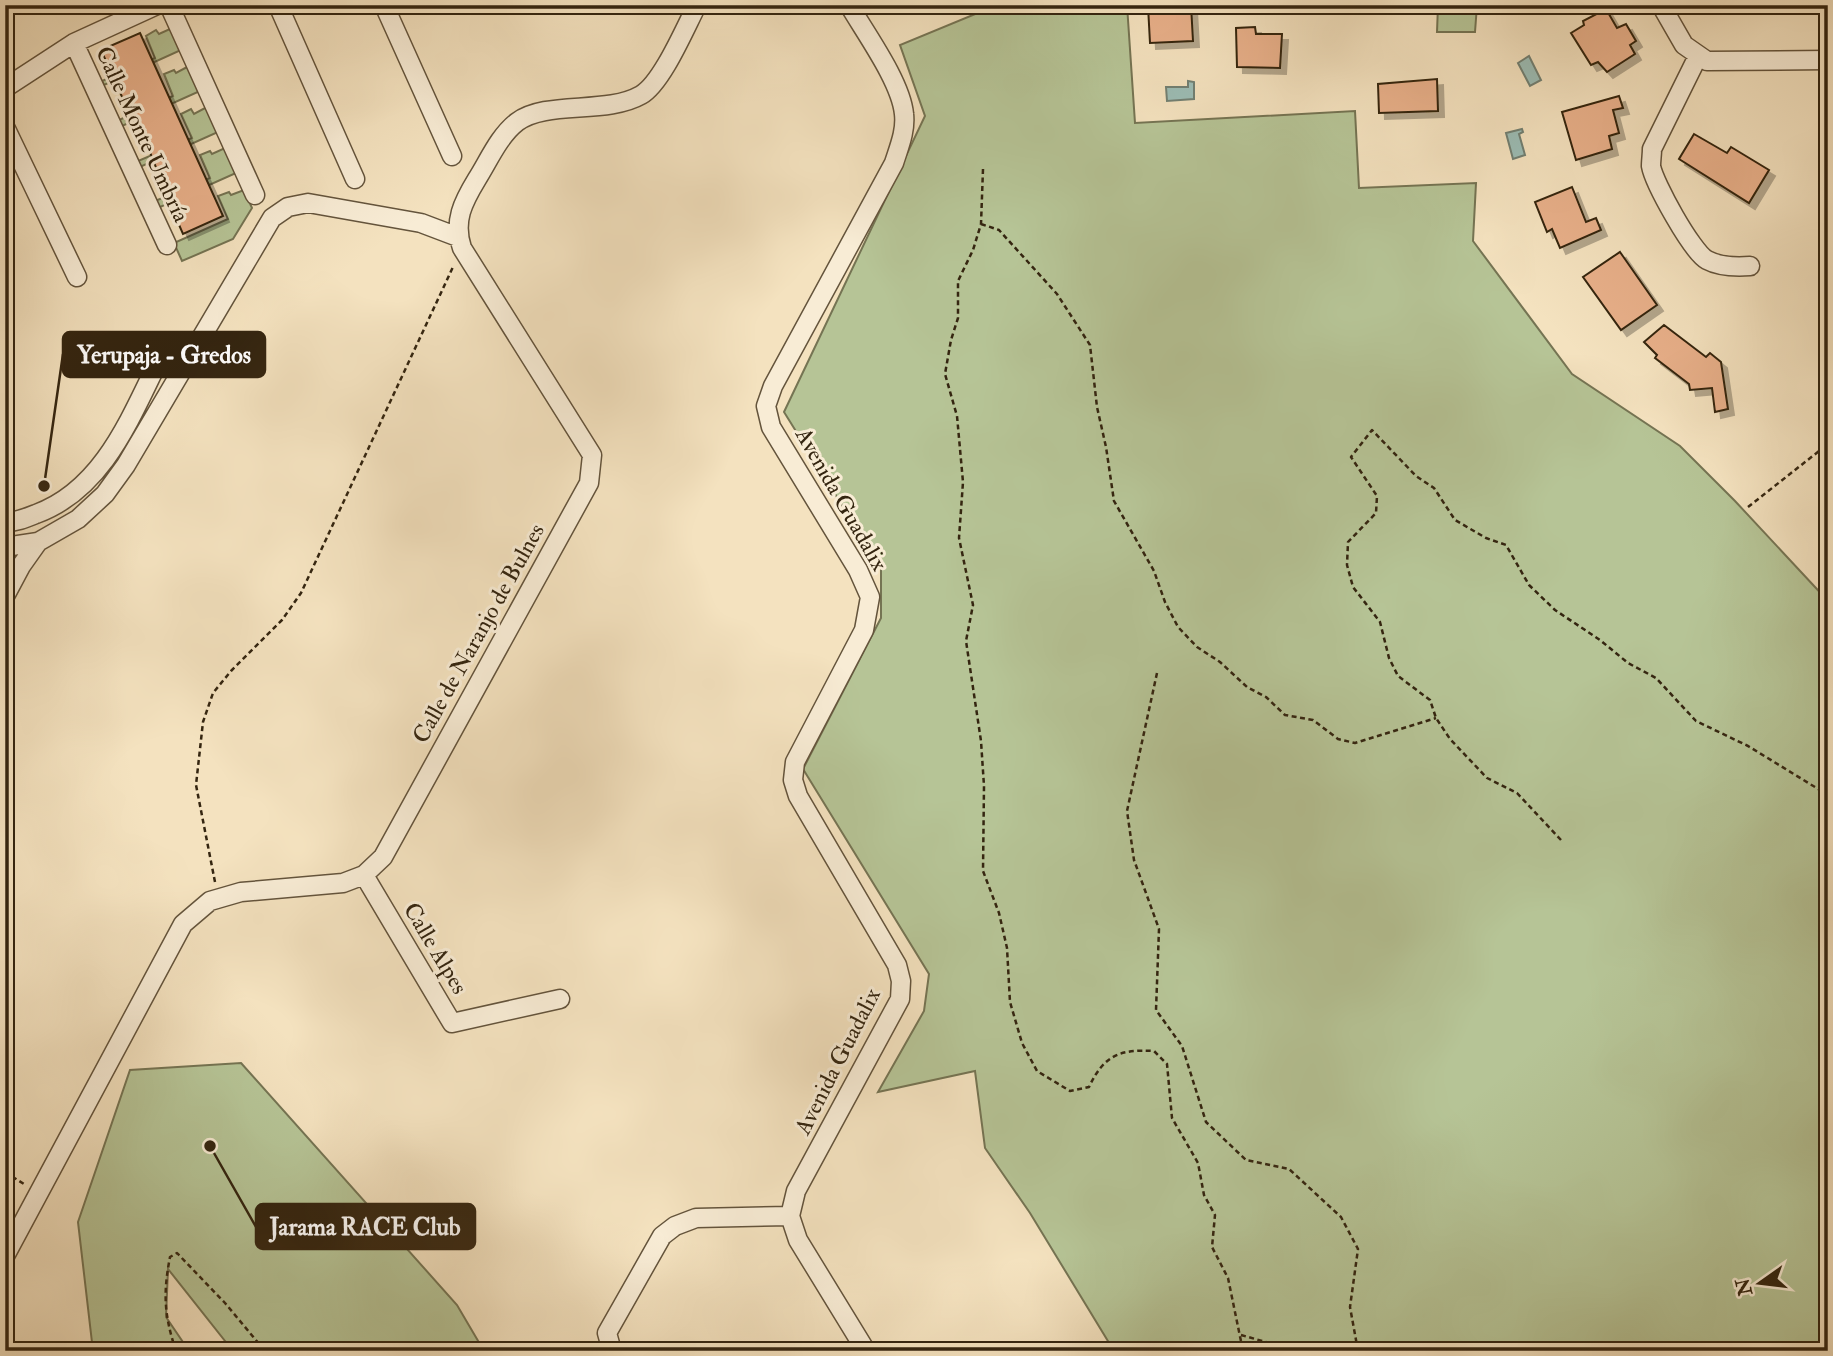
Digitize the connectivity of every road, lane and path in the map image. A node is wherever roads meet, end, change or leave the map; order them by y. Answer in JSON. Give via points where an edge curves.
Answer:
{"nodes":[{"id":1,"x":157,"y":5,"type":"edge"},
{"id":2,"x":169,"y":5,"type":"edge"},
{"id":3,"x":278,"y":5,"type":"edge"},
{"id":4,"x":384,"y":5,"type":"edge"},
{"id":5,"x":697,"y":5,"type":"edge"},
{"id":6,"x":849,"y":5,"type":"edge"},
{"id":7,"x":1661,"y":5,"type":"edge"},
{"id":8,"x":74,"y":43,"type":"junction"},
{"id":9,"x":1698,"y":56,"type":"junction"},
{"id":10,"x":1828,"y":60,"type":"edge"},
{"id":11,"x":5,"y":88,"type":"edge"},
{"id":12,"x":5,"y":127,"type":"edge"},
{"id":13,"x":453,"y":156,"type":"dead end"},
{"id":14,"x":983,"y":169,"type":"dead end"},
{"id":15,"x":355,"y":179,"type":"dead end"},
{"id":16,"x":255,"y":195,"type":"dead end"},
{"id":17,"x":460,"y":211,"type":"junction"},
{"id":18,"x":421,"y":223,"type":"junction"},
{"id":19,"x":981,"y":224,"type":"junction"},
{"id":20,"x":460,"y":243,"type":"junction"},
{"id":21,"x":167,"y":245,"type":"dead end"},
{"id":22,"x":1750,"y":267,"type":"dead end"},
{"id":23,"x":77,"y":277,"type":"dead end"},
{"id":24,"x":165,"y":348,"type":"dead end"},
{"id":25,"x":1828,"y":444,"type":"edge"},
{"id":26,"x":1748,"y":507,"type":"dead end"},
{"id":27,"x":5,"y":522,"type":"edge"},
{"id":28,"x":38,"y":542,"type":"junction"},
{"id":29,"x":5,"y":547,"type":"edge"},
{"id":30,"x":5,"y":596,"type":"edge"},
{"id":31,"x":1157,"y":673,"type":"dead end"},
{"id":32,"x":1436,"y":718,"type":"junction"},
{"id":33,"x":1828,"y":795,"type":"edge"},
{"id":34,"x":1561,"y":840,"type":"dead end"},
{"id":35,"x":364,"y":875,"type":"junction"},
{"id":36,"x":218,"y":898,"type":"junction"},
{"id":37,"x":560,"y":999,"type":"dead end"},
{"id":38,"x":5,"y":1172,"type":"edge"},
{"id":39,"x":39,"y":1194,"type":"junction"},
{"id":40,"x":790,"y":1216,"type":"junction"},
{"id":41,"x":5,"y":1256,"type":"edge"},
{"id":42,"x":1240,"y":1334,"type":"junction"},
{"id":43,"x":176,"y":1351,"type":"edge"},
{"id":44,"x":265,"y":1351,"type":"edge"},
{"id":45,"x":612,"y":1351,"type":"edge"},
{"id":46,"x":866,"y":1351,"type":"edge"},
{"id":47,"x":1243,"y":1351,"type":"edge"},
{"id":48,"x":1287,"y":1351,"type":"edge"},
{"id":49,"x":1358,"y":1351,"type":"edge"}],
"edges":[{"from":1,"to":8,"type":"street","name":"Calle Monte Umbría"},
{"from":2,"to":16,"type":"street"},
{"from":3,"to":15,"type":"street"},
{"from":4,"to":13,"type":"street"},
{"from":5,"to":17,"type":"street","via":[[649,89],[629,101],[542,112],[518,121],[503,136]]},
{"from":6,"to":40,"type":"street","name":"Avenida Guadalix","via":[[898,89],[905,114],[903,137],[894,163],[766,406],[771,427],[870,597],[864,630],[795,762],[793,780],[897,965],[901,981],[900,999],[796,1191]]},
{"from":7,"to":9,"type":"street","via":[[1684,45]]},
{"from":8,"to":11,"type":"street","name":"Calle Monte Umbría"},
{"from":8,"to":21,"type":"street","name":"Calle Monte Umbría"},
{"from":9,"to":10,"type":"street","via":[[1707,61]]},
{"from":9,"to":22,"type":"street","via":[[1652,149],[1651,165],[1694,249],[1707,261]]},
{"from":12,"to":23,"type":"street"},
{"from":14,"to":19,"type":"path"},
{"from":17,"to":18,"type":"street"},
{"from":17,"to":20,"type":"street"},
{"from":18,"to":20,"type":"street"},
{"from":18,"to":28,"type":"street","via":[[308,203],[288,207],[272,218],[119,475],[78,519]]},
{"from":19,"to":32,"type":"path","via":[[999,230],[1057,294],[1090,345],[1114,501],[1154,571],[1178,627],[1197,647],[1286,715],[1313,720],[1338,739],[1355,743]]},
{"from":19,"to":42,"type":"path","via":[[958,281],[958,318],[946,374],[957,416],[963,482],[959,538],[973,605],[966,641],[981,741],[983,871],[1007,948],[1010,1002],[1022,1043],[1037,1071],[1070,1091],[1089,1087],[1109,1058],[1132,1050],[1154,1051],[1167,1064],[1172,1118],[1198,1163],[1204,1195],[1215,1215],[1212,1247],[1228,1278]]},
{"from":20,"to":35,"type":"street","name":"Calle de Naranjo de Bulnes","via":[[592,455],[589,483],[383,856]]},
{"from":20,"to":36,"type":"path","via":[[301,593],[214,693],[203,722],[196,785]]},
{"from":24,"to":27,"type":"street","via":[[111,453],[83,486],[53,508]]},
{"from":25,"to":26,"type":"path"},
{"from":28,"to":29,"type":"street"},
{"from":28,"to":30,"type":"street"},
{"from":31,"to":49,"type":"path","via":[[1128,811],[1134,860],[1159,929],[1156,1010],[1182,1046],[1206,1122],[1246,1160],[1289,1169],[1341,1217],[1358,1249],[1350,1307]]},
{"from":32,"to":33,"type":"path","via":[[1430,700],[1398,676],[1380,622],[1353,587],[1347,565],[1348,542],[1376,513],[1377,496],[1351,457],[1372,430],[1416,476],[1434,488],[1455,520],[1506,545],[1529,584],[1555,610],[1657,678],[1696,722],[1748,746]]},
{"from":32,"to":34,"type":"path","via":[[1487,778],[1517,793]]},
{"from":35,"to":36,"type":"street","via":[[343,883]]},
{"from":35,"to":37,"type":"street","name":"Calle Alpes","via":[[452,1023]]},
{"from":36,"to":39,"type":"street","via":[[183,923]]},
{"from":38,"to":39,"type":"path"},
{"from":39,"to":41,"type":"street"},
{"from":40,"to":45,"type":"street","via":[[696,1218],[675,1226],[662,1236],[607,1333]]},
{"from":40,"to":46,"type":"street","via":[[798,1240]]},
{"from":42,"to":47,"type":"path"},
{"from":42,"to":48,"type":"path"},
{"from":43,"to":44,"type":"path","via":[[167,1324],[165,1282],[170,1257],[177,1253]]}]}
